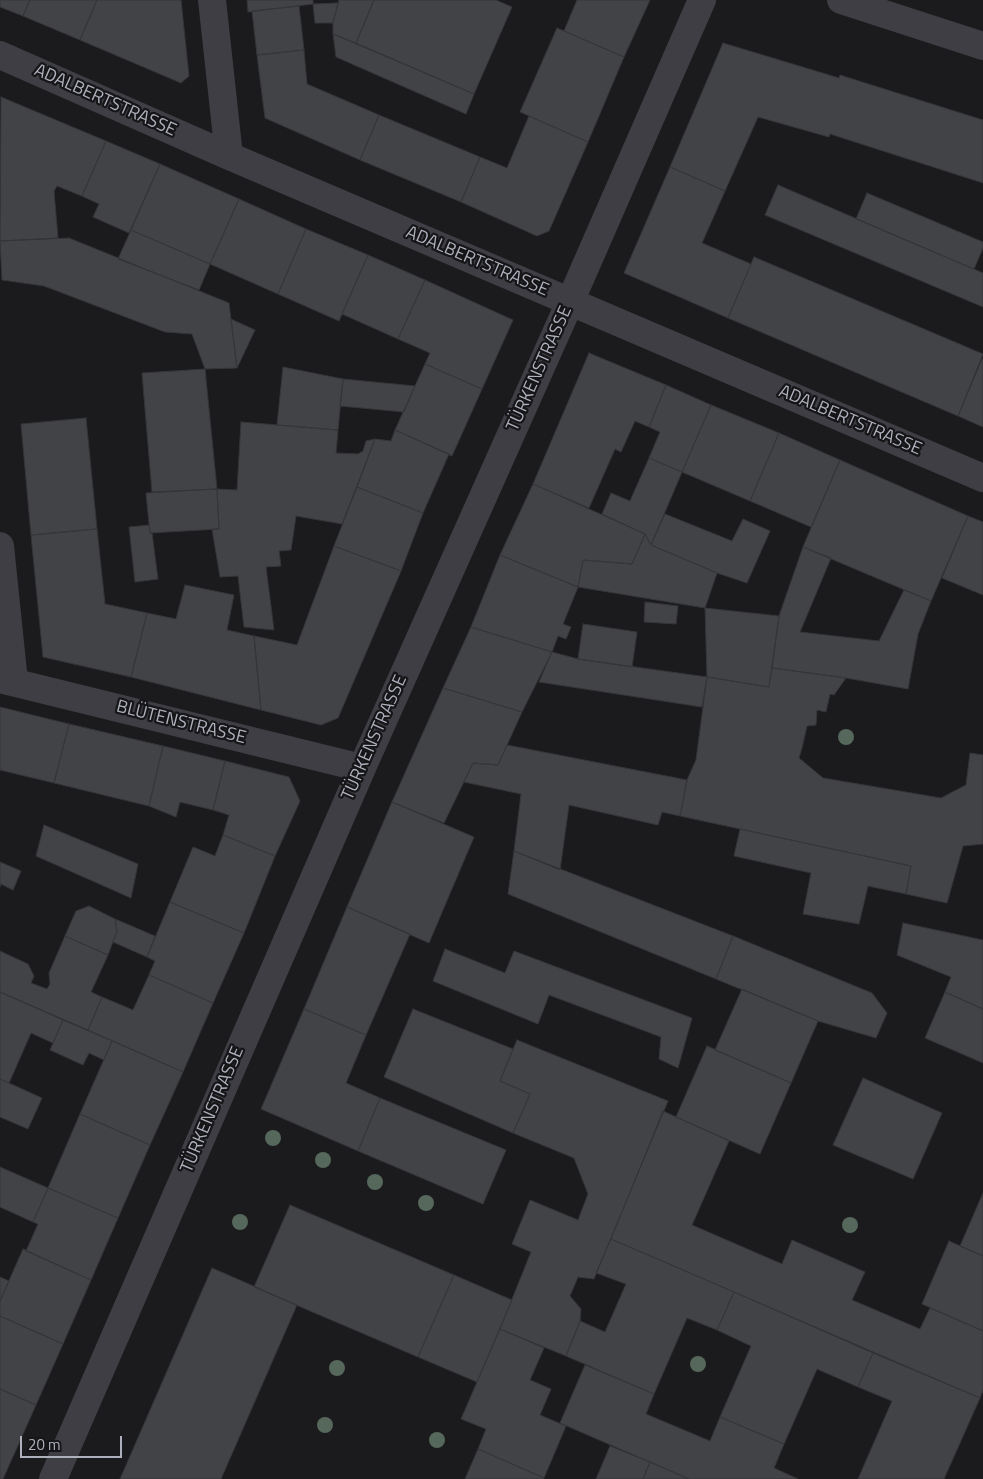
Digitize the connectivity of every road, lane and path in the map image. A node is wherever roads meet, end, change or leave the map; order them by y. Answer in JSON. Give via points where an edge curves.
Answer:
{"nodes":[{"id":1,"x":212,"y":0,"type":"edge"},
{"id":2,"x":702,"y":0,"type":"edge"},
{"id":3,"x":841,"y":0,"type":"edge"},
{"id":4,"x":983,"y":46,"type":"edge"},
{"id":5,"x":0,"y":55,"type":"edge"},
{"id":6,"x":230,"y":156,"type":"junction"},
{"id":7,"x":570,"y":302,"type":"junction"},
{"id":8,"x":983,"y":478,"type":"edge"},
{"id":9,"x":0,"y":546,"type":"edge"},
{"id":10,"x":7,"y":680,"type":"edge"},
{"id":11,"x":362,"y":768,"type":"junction"},
{"id":12,"x":53,"y":1479,"type":"edge"}],
"edges":[{"from":1,"to":6,"type":"street"},
{"from":2,"to":7,"type":"street","name":"TÜRKENSTRASSE"},
{"from":3,"to":4,"type":"street"},
{"from":5,"to":6,"type":"street","name":"ADALBERTSTRASSE"},
{"from":6,"to":7,"type":"street","name":"ADALBERTSTRASSE"},
{"from":7,"to":8,"type":"street","name":"ADALBERTSTRASSE"},
{"from":7,"to":11,"type":"street","name":"TÜRKENSTRASSE"},
{"from":9,"to":10,"type":"street"},
{"from":10,"to":11,"type":"street","name":"BLÜTENSTRASSE"},
{"from":11,"to":12,"type":"street","name":"TÜRKENSTRASSE"}]}
